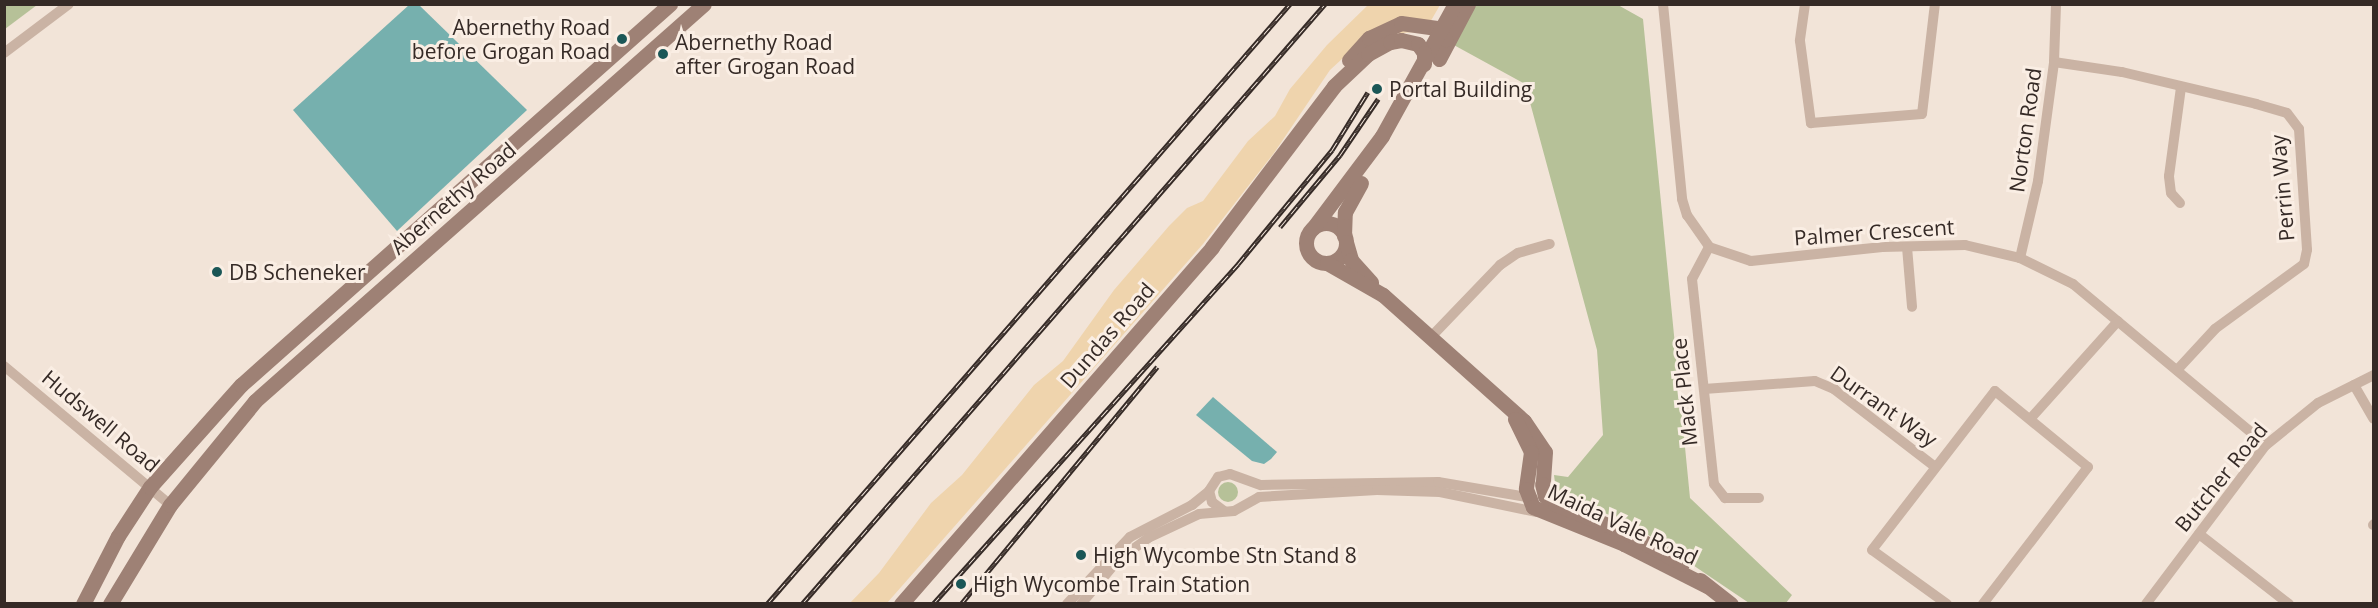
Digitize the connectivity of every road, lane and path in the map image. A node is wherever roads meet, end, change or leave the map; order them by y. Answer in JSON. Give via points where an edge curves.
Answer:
{"nodes":[{"id":1,"x":69,"y":4,"type":"edge"},
{"id":2,"x":670,"y":4,"type":"edge"},
{"id":3,"x":704,"y":4,"type":"edge"},
{"id":4,"x":1663,"y":4,"type":"edge"},
{"id":5,"x":1805,"y":4,"type":"edge"},
{"id":6,"x":1935,"y":4,"type":"edge"},
{"id":7,"x":2056,"y":4,"type":"edge"},
{"id":8,"x":1460,"y":7,"type":"edge"},
{"id":9,"x":1401,"y":23,"type":"junction"},
{"id":10,"x":1442,"y":40,"type":"junction"},
{"id":11,"x":1412,"y":41,"type":"junction"},
{"id":12,"x":4,"y":53,"type":"edge"},
{"id":13,"x":2054,"y":62,"type":"junction"},
{"id":14,"x":1424,"y":64,"type":"junction"},
{"id":15,"x":1334,"y":86,"type":"junction"},
{"id":16,"x":2181,"y":87,"type":"junction"},
{"id":17,"x":1352,"y":188,"type":"junction"},
{"id":18,"x":2180,"y":203,"type":"dead end"},
{"id":19,"x":1313,"y":228,"type":"junction"},
{"id":20,"x":1345,"y":239,"type":"junction"},
{"id":21,"x":1550,"y":244,"type":"dead end"},
{"id":22,"x":1907,"y":246,"type":"junction"},
{"id":23,"x":1709,"y":247,"type":"junction"},
{"id":24,"x":2020,"y":258,"type":"junction"},
{"id":25,"x":1327,"y":263,"type":"junction"},
{"id":26,"x":1383,"y":296,"type":"junction"},
{"id":27,"x":1911,"y":307,"type":"dead end"},
{"id":28,"x":2118,"y":321,"type":"junction"},
{"id":29,"x":1430,"y":338,"type":"junction"},
{"id":30,"x":5,"y":366,"type":"edge"},
{"id":31,"x":2177,"y":370,"type":"junction"},
{"id":32,"x":2373,"y":375,"type":"edge"},
{"id":33,"x":2354,"y":385,"type":"junction"},
{"id":34,"x":1704,"y":389,"type":"junction"},
{"id":35,"x":2031,"y":418,"type":"junction"},
{"id":36,"x":2373,"y":419,"type":"edge"},
{"id":37,"x":2266,"y":445,"type":"junction"},
{"id":38,"x":1934,"y":466,"type":"junction"},
{"id":39,"x":1239,"y":477,"type":"junction"},
{"id":40,"x":1538,"y":480,"type":"junction"},
{"id":41,"x":150,"y":487,"type":"junction"},
{"id":42,"x":1209,"y":491,"type":"junction"},
{"id":43,"x":1758,"y":498,"type":"dead end"},
{"id":44,"x":1525,"y":499,"type":"junction"},
{"id":45,"x":170,"y":505,"type":"junction"},
{"id":46,"x":1243,"y":505,"type":"junction"},
{"id":47,"x":1549,"y":509,"type":"junction"},
{"id":48,"x":1224,"y":511,"type":"junction"},
{"id":49,"x":2199,"y":534,"type":"junction"},
{"id":50,"x":83,"y":603,"type":"edge"},
{"id":51,"x":110,"y":603,"type":"edge"},
{"id":52,"x":901,"y":603,"type":"edge"},
{"id":53,"x":1067,"y":603,"type":"edge"},
{"id":54,"x":1082,"y":603,"type":"edge"},
{"id":55,"x":1731,"y":603,"type":"edge"},
{"id":56,"x":1947,"y":603,"type":"edge"},
{"id":57,"x":1983,"y":603,"type":"edge"},
{"id":58,"x":2146,"y":603,"type":"edge"},
{"id":59,"x":2289,"y":603,"type":"edge"}],
"edges":[{"from":1,"to":12,"type":"street"},
{"from":2,"to":41,"type":"main road","name":"Abernethy Road","via":[[268,360]]},
{"from":3,"to":45,"type":"main road","name":"Abernethy Road","via":[[255,401]]},
{"from":4,"to":23,"type":"street","via":[[1682,199],[1687,215]]},
{"from":5,"to":6,"type":"street","via":[[1800,41],[1811,123],[1922,114]]},
{"from":7,"to":13,"type":"street","name":"Norton Road"},
{"from":8,"to":9,"type":"main road","name":"Dundas Road"},
{"from":8,"to":10,"type":"main road","name":"Dundas Road"},
{"from":9,"to":10,"type":"main road","via":[[1429,25]]},
{"from":9,"to":15,"type":"main road","name":"Dundas Road","via":[[1369,38],[1346,64]]},
{"from":10,"to":11,"type":"main road","name":"Dundas Road"},
{"from":10,"to":14,"type":"main road","name":"Dundas Road"},
{"from":10,"to":17,"type":"main road","name":"Dundas Road","via":[[1406,115]]},
{"from":11,"to":14,"type":"main road","via":[[1423,49]]},
{"from":11,"to":15,"type":"main road","name":"Dundas Road","via":[[1378,46]]},
{"from":13,"to":16,"type":"street","name":"Perrin Way"},
{"from":13,"to":24,"type":"street","name":"Norton Road","via":[[2036,198]]},
{"from":14,"to":17,"type":"main road","name":"Dundas Road"},
{"from":15,"to":52,"type":"main road","name":"Dundas Road","via":[[1212,247]]},
{"from":16,"to":18,"type":"street","via":[[2169,176],[2171,193]]},
{"from":16,"to":31,"type":"street","name":"Perrin Way","via":[[2277,110],[2295,121],[2300,136],[2307,250],[2304,264],[2296,272],[2215,329]]},
{"from":17,"to":19,"type":"main road"},
{"from":17,"to":20,"type":"main road","via":[[1345,212]]},
{"from":19,"to":20,"type":"main road","via":[[1331,224]]},
{"from":19,"to":25,"type":"main road","name":"Maida Vale Road","via":[[1306,240],[1309,253]]},
{"from":20,"to":25,"type":"main road","via":[[1343,254]]},
{"from":20,"to":26,"type":"main road","name":"Maida Vale Road","via":[[1351,260]]},
{"from":21,"to":29,"type":"street","via":[[1518,254],[1500,265]]},
{"from":22,"to":23,"type":"street","name":"Palmer Crescent","via":[[1751,261]]},
{"from":22,"to":24,"type":"street","name":"Palmer Crescent","via":[[1965,245]]},
{"from":22,"to":27,"type":"street"},
{"from":23,"to":34,"type":"street","name":"Mack Place","via":[[1692,279]]},
{"from":24,"to":28,"type":"street","name":"Palmer Crescent","via":[[2073,284]]},
{"from":25,"to":26,"type":"main road","name":"Maida Vale Road"},
{"from":26,"to":29,"type":"main road","name":"Maida Vale Road"},
{"from":28,"to":31,"type":"street","name":"Palmer Crescent"},
{"from":28,"to":35,"type":"street"},
{"from":29,"to":40,"type":"main road","name":"Maida Vale Road","via":[[1512,413],[1531,452]]},
{"from":30,"to":41,"type":"street","name":"Hudswell Road"},
{"from":31,"to":37,"type":"street","name":"Palmer Crescent"},
{"from":32,"to":33,"type":"street","name":"Butcher Road"},
{"from":33,"to":36,"type":"street"},
{"from":33,"to":37,"type":"street","name":"Butcher Road","via":[[2310,409]]},
{"from":34,"to":38,"type":"street","name":"Durrant Way","via":[[1815,381],[1834,389]]},
{"from":34,"to":43,"type":"street","name":"Mack Place","via":[[1716,491],[1732,500]]},
{"from":35,"to":38,"type":"street","name":"Durrant Way","via":[[1995,391]]},
{"from":35,"to":57,"type":"street","name":"Durrant Way","via":[[2088,467]]},
{"from":37,"to":49,"type":"street","name":"Butcher Road"},
{"from":38,"to":56,"type":"street","name":"Durrant Way","via":[[1872,550]]},
{"from":39,"to":42,"type":"street","via":[[1218,477]]},
{"from":39,"to":44,"type":"street","via":[[1261,485],[1411,481]]},
{"from":39,"to":46,"type":"street","via":[[1247,490]]},
{"from":40,"to":44,"type":"main road","name":"Maida Vale Road"},
{"from":40,"to":47,"type":"main road","name":"Maida Vale Road"},
{"from":41,"to":45,"type":"street","name":"Hudswell Road"},
{"from":41,"to":50,"type":"main road","name":"Abernethy Road","via":[[118,536]]},
{"from":42,"to":48,"type":"street","via":[[1212,502]]},
{"from":42,"to":53,"type":"street","via":[[1192,505],[1130,537]]},
{"from":44,"to":46,"type":"street","via":[[1377,490],[1268,495]]},
{"from":44,"to":47,"type":"main road","name":"Maida Vale Road"},
{"from":45,"to":51,"type":"main road","name":"Abernethy Road"},
{"from":46,"to":48,"type":"street"},
{"from":47,"to":55,"type":"main road","name":"Maida Vale Road","via":[[1707,586]]},
{"from":48,"to":54,"type":"street","via":[[1186,519],[1140,543],[1118,560]]},
{"from":49,"to":58,"type":"street","name":"Butcher Road"},
{"from":49,"to":59,"type":"street"}]}
